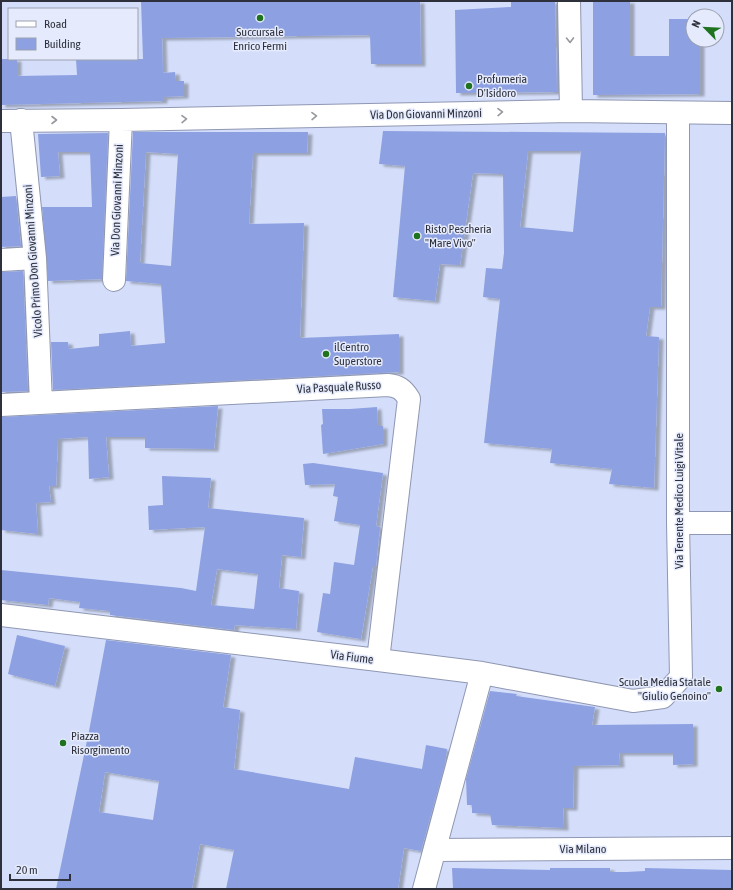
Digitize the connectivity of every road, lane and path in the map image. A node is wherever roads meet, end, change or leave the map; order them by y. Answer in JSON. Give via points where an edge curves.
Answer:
{"nodes":[{"id":1,"x":570,"y":1,"type":"edge"},
{"id":2,"x":571,"y":111,"type":"junction"},
{"id":3,"x":678,"y":113,"type":"junction"},
{"id":4,"x":732,"y":113,"type":"edge"},
{"id":5,"x":11,"y":120,"type":"edge"},
{"id":6,"x":121,"y":120,"type":"junction"},
{"id":7,"x":35,"y":258,"type":"junction"},
{"id":8,"x":1,"y":260,"type":"edge"},
{"id":9,"x":114,"y":280,"type":"dead end"},
{"id":10,"x":41,"y":402,"type":"junction"},
{"id":11,"x":1,"y":405,"type":"edge"},
{"id":12,"x":678,"y":523,"type":"junction"},
{"id":13,"x":732,"y":523,"type":"edge"},
{"id":14,"x":1,"y":615,"type":"edge"},
{"id":15,"x":378,"y":660,"type":"junction"},
{"id":16,"x":482,"y":673,"type":"junction"},
{"id":17,"x":732,"y":848,"type":"edge"},
{"id":18,"x":435,"y":850,"type":"junction"},
{"id":19,"x":424,"y":889,"type":"edge"}],
"edges":[{"from":1,"to":2,"type":"street","one_way":true},
{"from":2,"to":3,"type":"street","name":"Via Don Giovanni Minzoni"},
{"from":6,"to":2,"type":"street","name":"Via Don Giovanni Minzoni","one_way":true},
{"from":3,"to":4,"type":"street","name":"Via Don Giovanni Minzoni"},
{"from":3,"to":12,"type":"street","name":"Via Tenente Medico Luigi Vitale"},
{"from":5,"to":6,"type":"street","name":"Via Don Giovanni Minzoni","one_way":true},
{"from":5,"to":7,"type":"street","name":"Vicolo Primo Don Giovanni Minzoni"},
{"from":6,"to":9,"type":"street","name":"Via Don Giovanni Minzoni"},
{"from":7,"to":8,"type":"street"},
{"from":7,"to":10,"type":"street","name":"Vicolo Primo Don Giovanni Minzoni"},
{"from":10,"to":11,"type":"street","name":"Via Pasquale Russo"},
{"from":10,"to":15,"type":"street","name":"Via Pasquale Russo","via":[[388,385],[404,390],[409,399]]},
{"from":12,"to":13,"type":"street"},
{"from":12,"to":16,"type":"street","name":"Via Tenente Medico Luigi Vitale","via":[[681,677],[663,697],[633,701]]},
{"from":14,"to":15,"type":"street","name":"Via Fiume"},
{"from":15,"to":16,"type":"street","name":"Via Fiume"},
{"from":16,"to":18,"type":"street"},
{"from":17,"to":18,"type":"street","name":"Via Milano"},
{"from":18,"to":19,"type":"street"}]}
